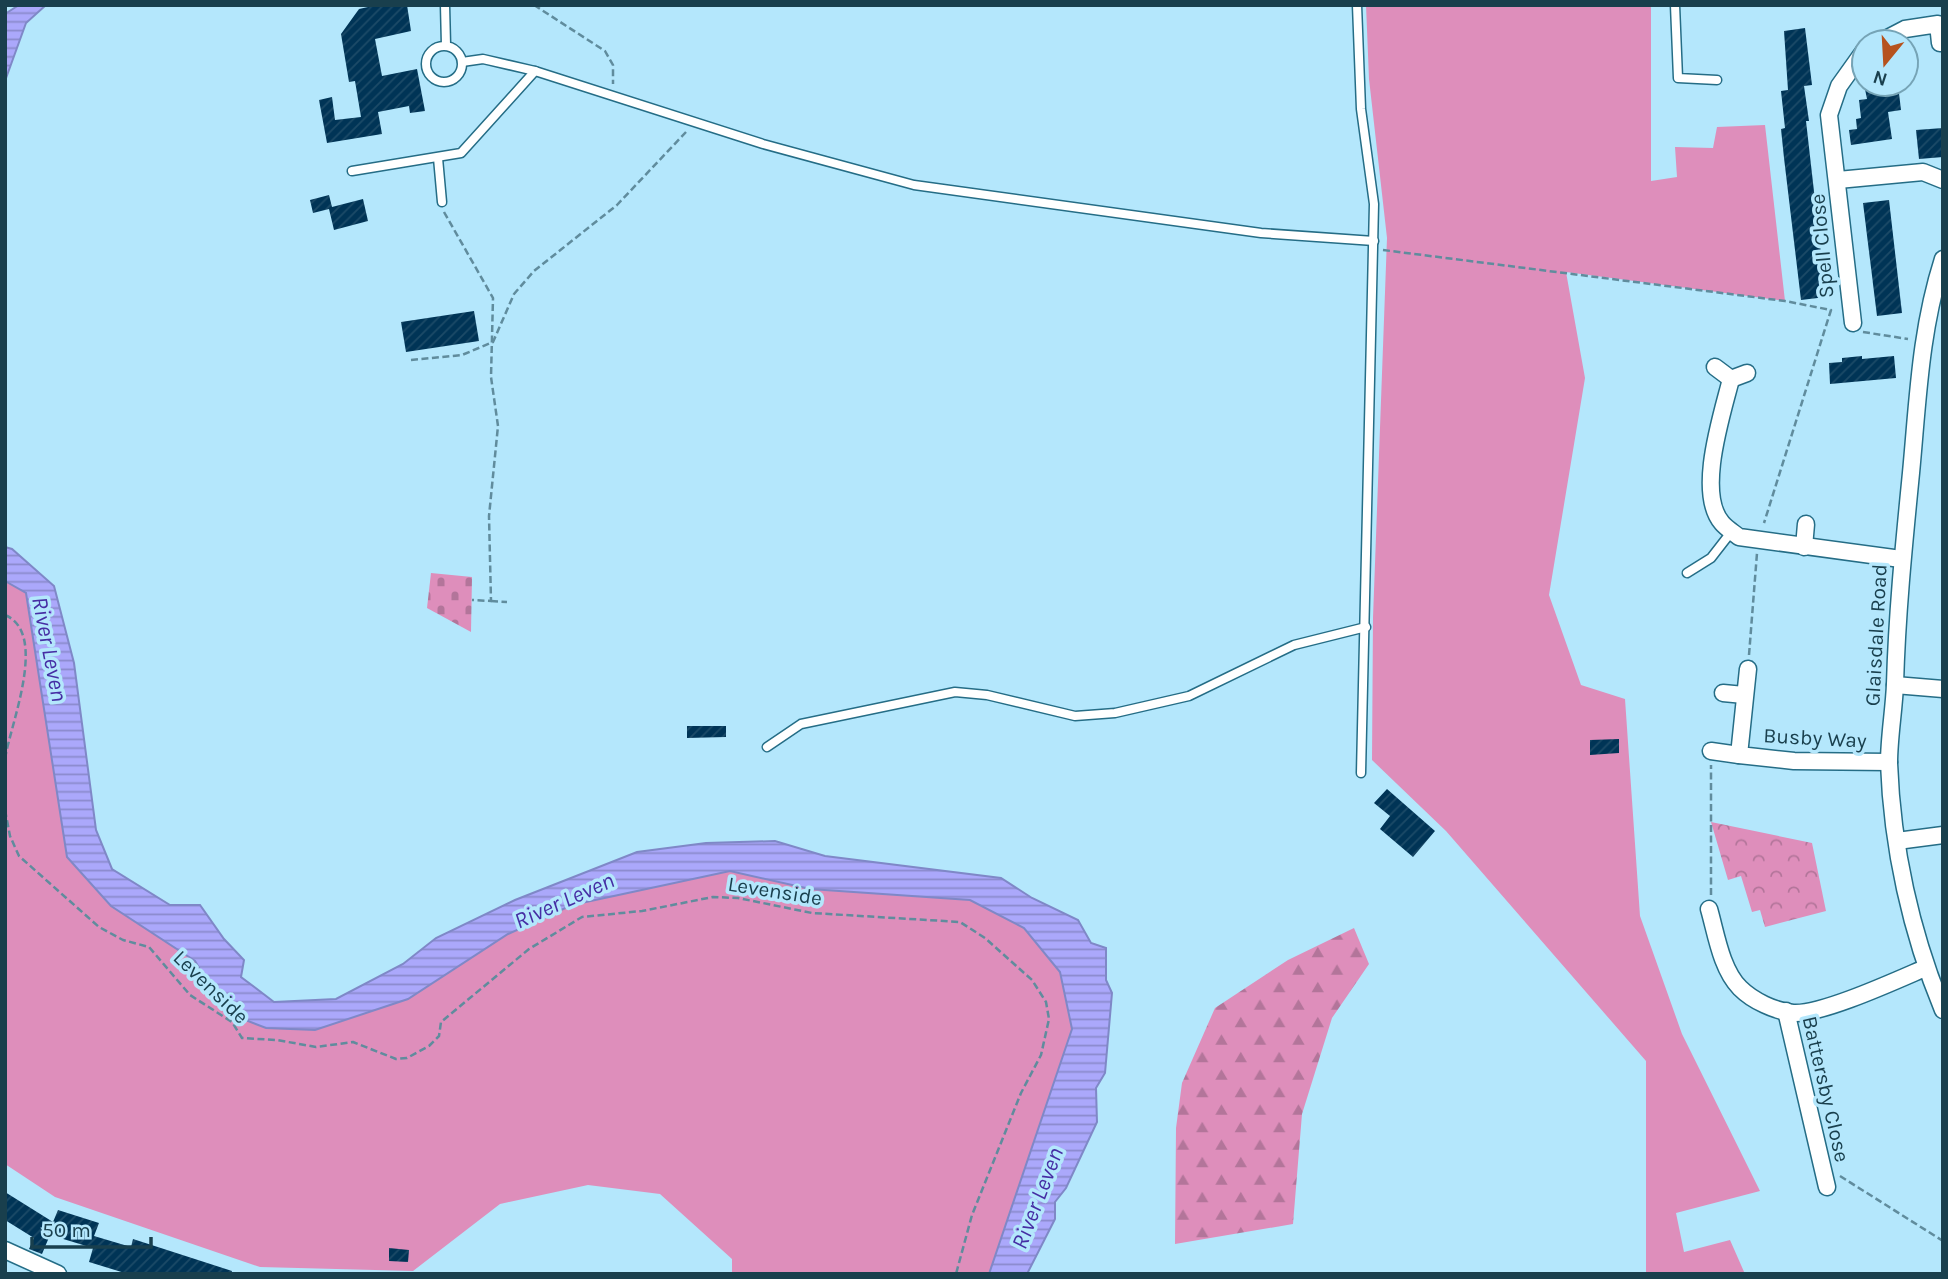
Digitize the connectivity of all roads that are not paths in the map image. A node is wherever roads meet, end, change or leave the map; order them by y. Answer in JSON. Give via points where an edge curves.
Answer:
{"nodes":[{"id":1,"x":445,"y":5,"type":"edge"},
{"id":2,"x":1357,"y":5,"type":"edge"},
{"id":3,"x":1675,"y":5,"type":"edge"},
{"id":4,"x":1940,"y":24,"type":"edge"},
{"id":5,"x":1912,"y":28,"type":"edge"},
{"id":6,"x":1940,"y":43,"type":"dead end"},
{"id":7,"x":446,"y":45,"type":"junction"},
{"id":8,"x":462,"y":62,"type":"junction"},
{"id":9,"x":535,"y":71,"type":"junction"},
{"id":10,"x":1850,"y":71,"type":"edge"},
{"id":11,"x":1717,"y":80,"type":"dead end"},
{"id":12,"x":438,"y":158,"type":"junction"},
{"id":13,"x":352,"y":171,"type":"dead end"},
{"id":14,"x":1838,"y":180,"type":"junction"},
{"id":15,"x":1943,"y":180,"type":"edge"},
{"id":16,"x":442,"y":202,"type":"road end"},
{"id":17,"x":1374,"y":245,"type":"junction"},
{"id":18,"x":1943,"y":259,"type":"edge"},
{"id":19,"x":1831,"y":310,"type":"road end"},
{"id":20,"x":1935,"y":316,"type":"edge"},
{"id":21,"x":1715,"y":367,"type":"dead end"},
{"id":22,"x":1747,"y":373,"type":"dead end"},
{"id":23,"x":1731,"y":379,"type":"junction"},
{"id":24,"x":1806,"y":524,"type":"dead end"},
{"id":25,"x":1732,"y":531,"type":"junction"},
{"id":26,"x":1804,"y":547,"type":"junction"},
{"id":27,"x":1901,"y":559,"type":"junction"},
{"id":28,"x":1687,"y":573,"type":"dead end"},
{"id":29,"x":1366,"y":627,"type":"junction"},
{"id":30,"x":1748,"y":669,"type":"road end"},
{"id":31,"x":1895,"y":685,"type":"junction"},
{"id":32,"x":1943,"y":689,"type":"edge"},
{"id":33,"x":1723,"y":693,"type":"dead end"},
{"id":34,"x":1744,"y":695,"type":"junction"},
{"id":35,"x":767,"y":747,"type":"dead end"},
{"id":36,"x":1711,"y":751,"type":"road end"},
{"id":37,"x":1739,"y":755,"type":"junction"},
{"id":38,"x":1889,"y":762,"type":"junction"},
{"id":39,"x":1361,"y":773,"type":"dead end"},
{"id":40,"x":1943,"y":835,"type":"edge"},
{"id":41,"x":1897,"y":841,"type":"junction"},
{"id":42,"x":1729,"y":916,"type":"dead end"},
{"id":43,"x":1925,"y":968,"type":"junction"},
{"id":44,"x":1943,"y":1010,"type":"edge"},
{"id":45,"x":1786,"y":1011,"type":"junction"},
{"id":46,"x":1830,"y":1180,"type":"road end"},
{"id":47,"x":5,"y":1250,"type":"edge"},
{"id":48,"x":58,"y":1274,"type":"edge"}],
"edges":[{"from":1,"to":7,"type":"lane"},
{"from":2,"to":17,"type":"lane"},
{"from":3,"to":11,"type":"lane","via":[[1678,78]]},
{"from":4,"to":5,"type":"street"},
{"from":4,"to":6,"type":"street"},
{"from":7,"to":8,"type":"lane","via":[[455,49]]},
{"from":7,"to":8,"type":"lane","via":[[427,55],[429,75],[450,81],[460,73]]},
{"from":8,"to":9,"type":"lane","via":[[483,59]]},
{"from":9,"to":12,"type":"lane","via":[[461,153]]},
{"from":9,"to":17,"type":"lane","via":[[763,144],[914,185]]},
{"from":10,"to":14,"type":"street","name":"Spell Close","via":[[1839,86],[1829,116]]},
{"from":12,"to":13,"type":"lane"},
{"from":12,"to":16,"type":"lane"},
{"from":14,"to":15,"type":"street","name":"Spell Close","via":[[1923,172]]},
{"from":14,"to":19,"type":"street","name":"Spell Close","via":[[1851,315]]},
{"from":17,"to":29,"type":"lane"},
{"from":18,"to":20,"type":"street","name":"Glaisdale Road"},
{"from":20,"to":27,"type":"street","name":"Glaisdale Road","via":[[1924,340],[1915,396]]},
{"from":21,"to":23,"type":"street"},
{"from":22,"to":23,"type":"street"},
{"from":23,"to":25,"type":"street","via":[[1711,488],[1717,514]]},
{"from":24,"to":26,"type":"street"},
{"from":25,"to":26,"type":"street","via":[[1739,537]]},
{"from":25,"to":28,"type":"lane","via":[[1711,558]]},
{"from":26,"to":27,"type":"street"},
{"from":27,"to":31,"type":"street","name":"Glaisdale Road"},
{"from":29,"to":35,"type":"lane","via":[[1294,645],[1189,696],[1115,713],[1075,716],[956,692],[801,724]]},
{"from":29,"to":39,"type":"lane"},
{"from":30,"to":34,"type":"street","name":"Busby Way"},
{"from":31,"to":32,"type":"street"},
{"from":31,"to":38,"type":"street","name":"Glaisdale Road"},
{"from":33,"to":34,"type":"street"},
{"from":34,"to":37,"type":"street","name":"Busby Way"},
{"from":36,"to":37,"type":"street","name":"Busby Way"},
{"from":37,"to":38,"type":"street","name":"Busby Way"},
{"from":38,"to":41,"type":"street","name":"Glaisdale Road"},
{"from":40,"to":41,"type":"street"},
{"from":41,"to":43,"type":"street","name":"Glaisdale Road"},
{"from":42,"to":45,"type":"street","name":"Battersby Close","via":[[1711,915],[1724,959],[1739,988],[1768,1007]]},
{"from":43,"to":44,"type":"street","name":"Glaisdale Road"},
{"from":43,"to":45,"type":"street","name":"Battersby Close","via":[[1845,1000],[1795,1013]]},
{"from":45,"to":46,"type":"street","name":"Battersby Close"},
{"from":47,"to":48,"type":"street"}]}
